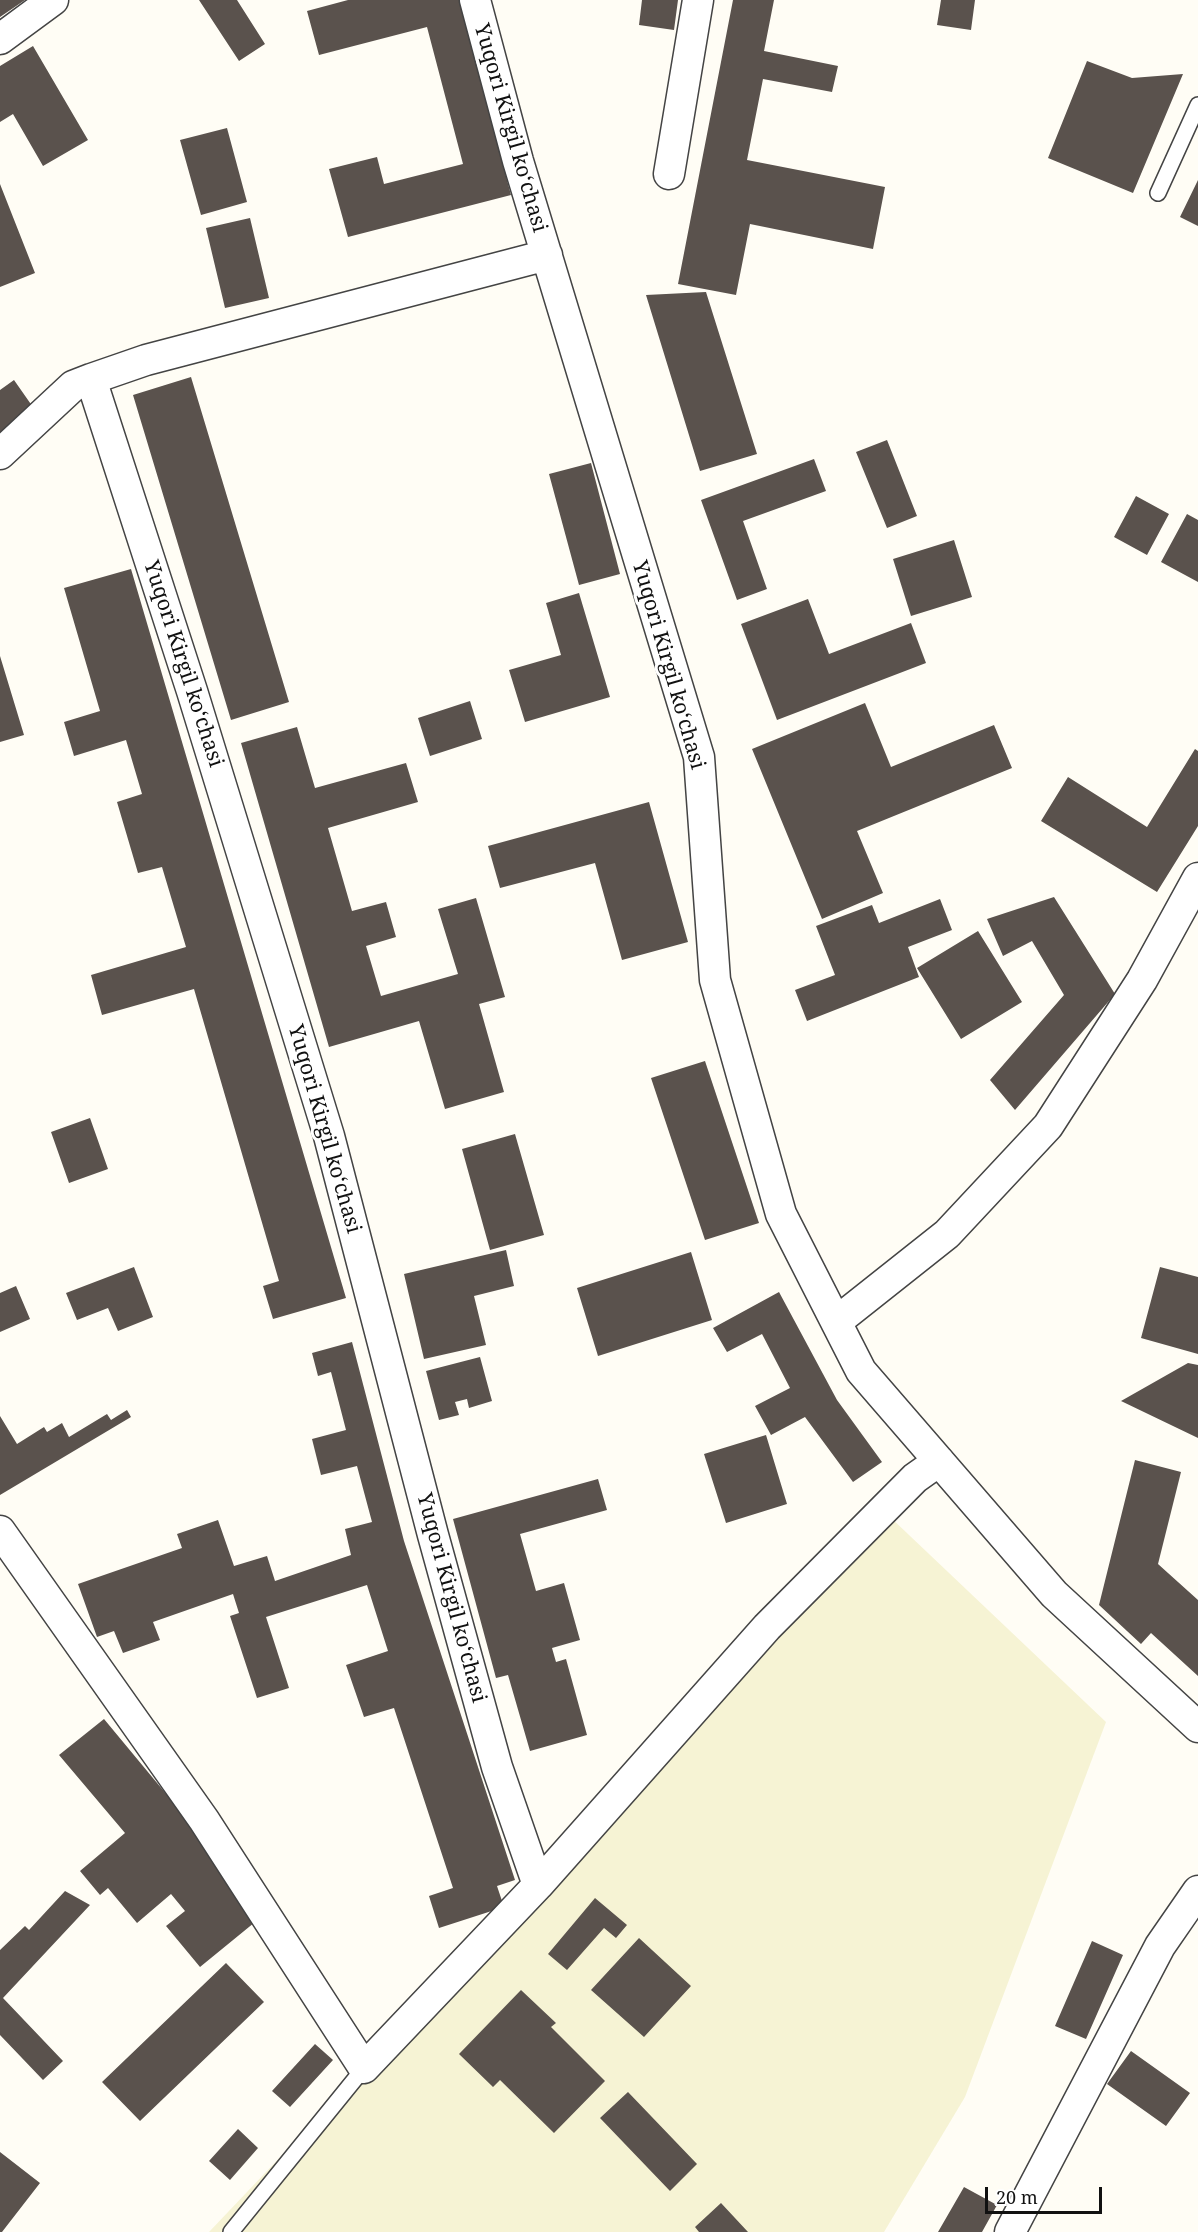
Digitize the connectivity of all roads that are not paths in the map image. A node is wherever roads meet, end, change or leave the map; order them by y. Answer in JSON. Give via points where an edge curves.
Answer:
{"nodes":[{"id":1,"x":54,"y":0,"type":"edge"},
{"id":2,"x":475,"y":0,"type":"edge"},
{"id":3,"x":698,"y":0,"type":"edge"},
{"id":4,"x":0,"y":39,"type":"edge"},
{"id":5,"x":1198,"y":105,"type":"edge"},
{"id":6,"x":669,"y":174,"type":"dead end"},
{"id":7,"x":1158,"y":193,"type":"dead end"},
{"id":8,"x":547,"y":255,"type":"junction"},
{"id":9,"x":91,"y":379,"type":"junction"},
{"id":10,"x":0,"y":454,"type":"edge"},
{"id":11,"x":1198,"y":878,"type":"edge"},
{"id":12,"x":836,"y":1322,"type":"junction"},
{"id":13,"x":939,"y":1461,"type":"junction"},
{"id":14,"x":0,"y":1531,"type":"edge"},
{"id":15,"x":1198,"y":1727,"type":"edge"},
{"id":16,"x":538,"y":1885,"type":"junction"},
{"id":17,"x":1198,"y":1891,"type":"edge"},
{"id":18,"x":364,"y":2068,"type":"junction"},
{"id":19,"x":231,"y":2232,"type":"edge"},
{"id":20,"x":1010,"y":2232,"type":"edge"}],
"edges":[{"from":1,"to":4,"type":"street"},
{"from":2,"to":8,"type":"street","name":"Yuqori Kirgil koʻchasi"},
{"from":3,"to":6,"type":"street"},
{"from":5,"to":7,"type":"lane"},
{"from":8,"to":9,"type":"street","name":"Yuqori Kirgil koʻchasi","via":[[157,357]]},
{"from":8,"to":12,"type":"street","name":"Yuqori Kirgil koʻchasi","via":[[699,757],[715,980],[781,1214]]},
{"from":9,"to":10,"type":"street","name":"Yuqori Kirgil koʻchasi","via":[[73,386]]},
{"from":9,"to":16,"type":"street","name":"Yuqori Kirgil koʻchasi","via":[[196,702],[329,1136],[494,1756]]},
{"from":11,"to":12,"type":"street","via":[[1142,980],[1048,1126],[947,1234]]},
{"from":12,"to":13,"type":"street","name":"Yuqori Kirgil koʻchasi","via":[[861,1371]]},
{"from":13,"to":15,"type":"street","name":"Yuqori Kirgil koʻchasi","via":[[1054,1594]]},
{"from":13,"to":16,"type":"street","via":[[915,1478],[767,1627]]},
{"from":14,"to":18,"type":"street","via":[[204,1820]]},
{"from":16,"to":18,"type":"street"},
{"from":17,"to":20,"type":"street","via":[[1160,1946]]},
{"from":18,"to":19,"type":"lane"}]}
